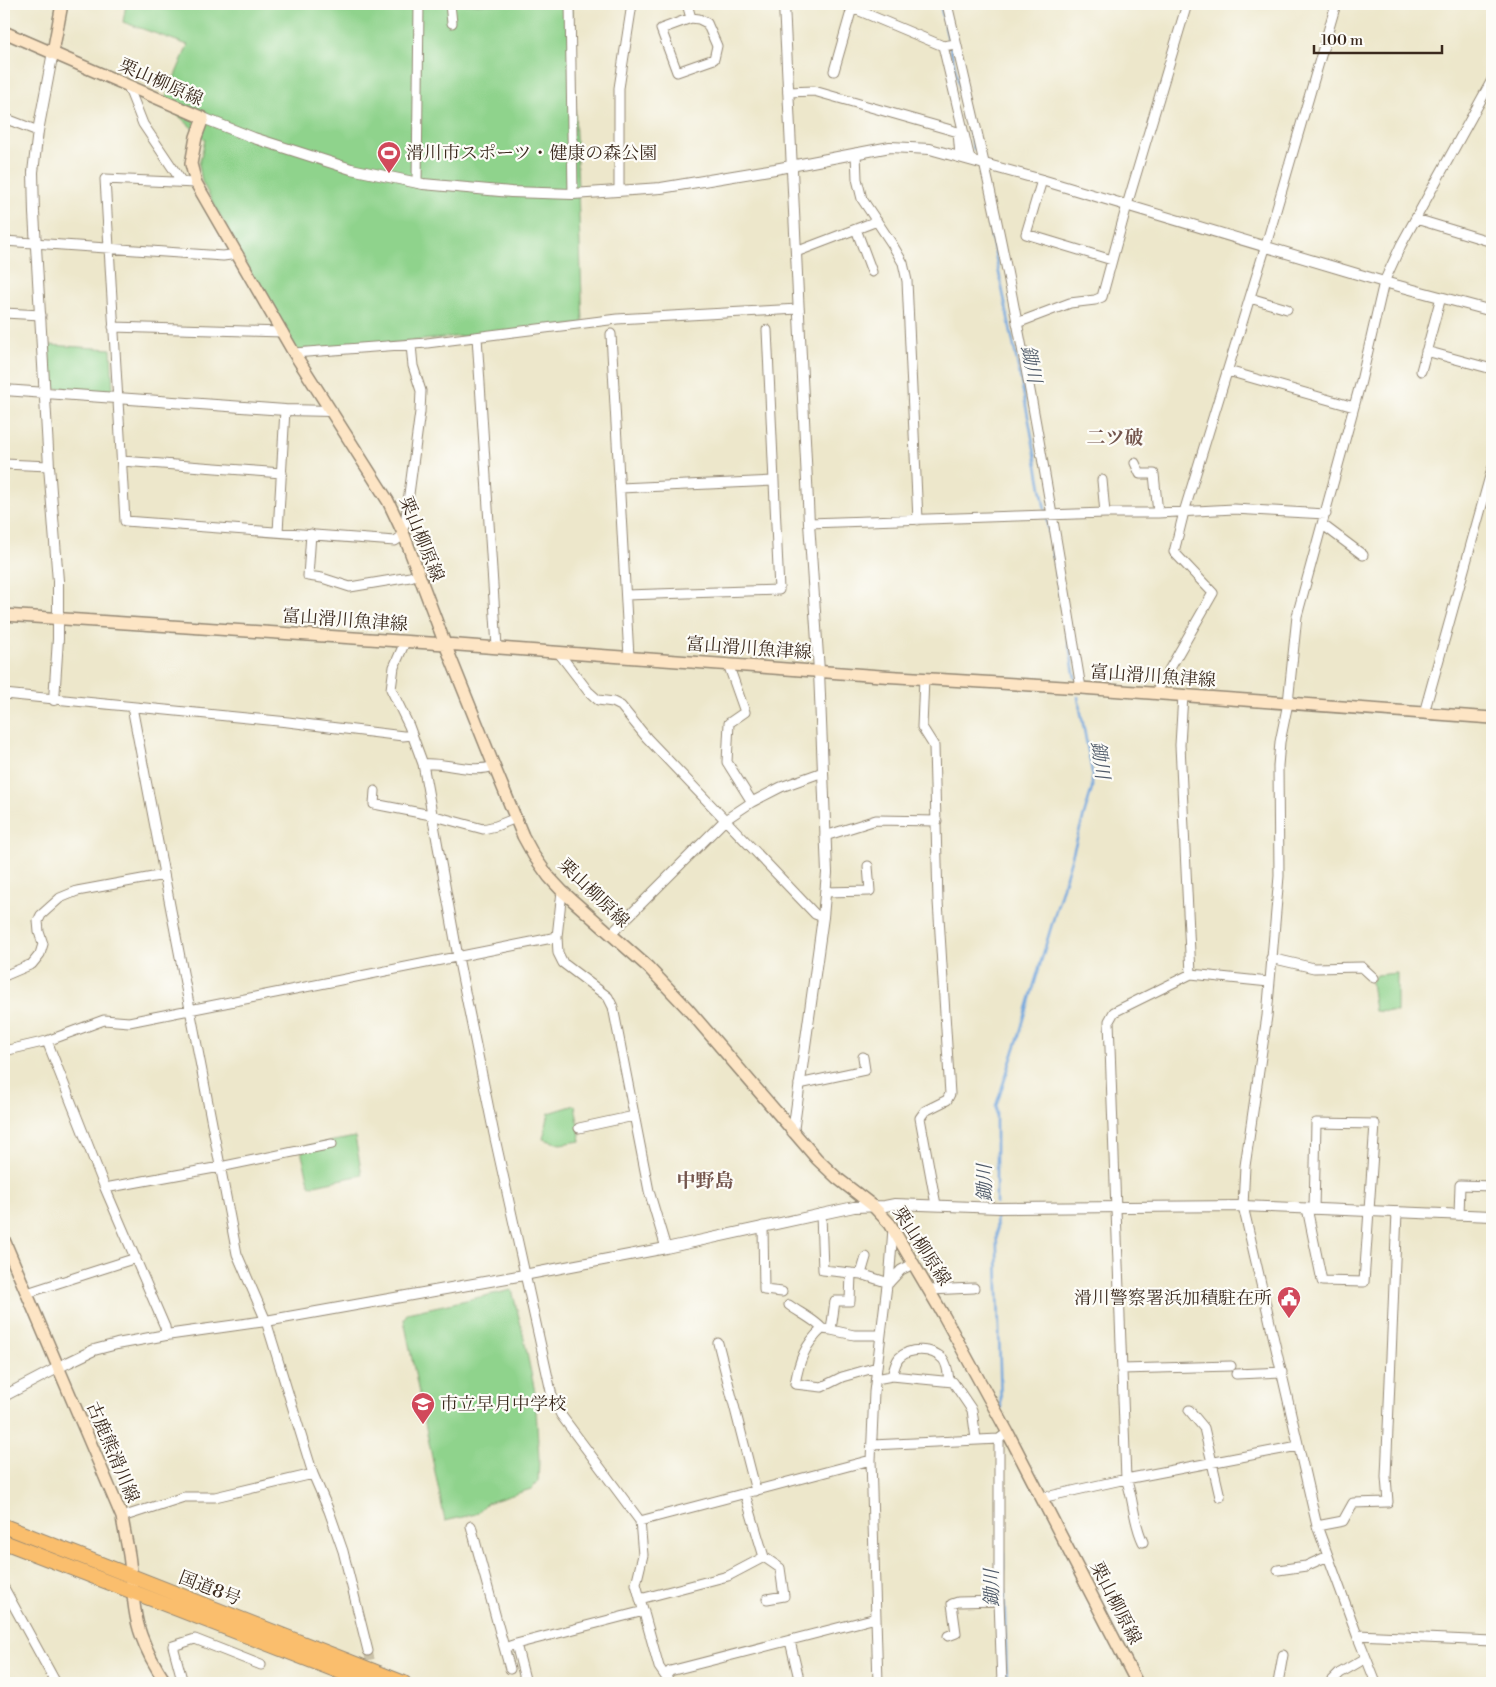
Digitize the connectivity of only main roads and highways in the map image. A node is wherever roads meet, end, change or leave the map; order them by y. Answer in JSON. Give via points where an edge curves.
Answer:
{"nodes":[{"id":1,"x":62,"y":4,"type":"edge"},
{"id":2,"x":4,"y":32,"type":"edge"},
{"id":3,"x":53,"y":52,"type":"junction"},
{"id":4,"x":4,"y":615,"type":"edge"},
{"id":5,"x":445,"y":644,"type":"junction"},
{"id":6,"x":1492,"y":718,"type":"edge"},
{"id":7,"x":4,"y":1240,"type":"edge"},
{"id":8,"x":4,"y":1526,"type":"edge"},
{"id":9,"x":4,"y":1542,"type":"edge"},
{"id":10,"x":130,"y":1577,"type":"junction"},
{"id":11,"x":132,"y":1592,"type":"junction"},
{"id":12,"x":166,"y":1683,"type":"edge"},
{"id":13,"x":369,"y":1683,"type":"edge"},
{"id":14,"x":404,"y":1683,"type":"edge"},
{"id":15,"x":1137,"y":1683,"type":"edge"}],
"edges":[{"from":1,"to":3,"type":"main road"},
{"from":2,"to":3,"type":"main road"},
{"from":3,"to":5,"type":"main road","name":"栗山柳原線","via":[[203,118],[191,164],[196,184],[294,352],[388,501]]},
{"from":4,"to":5,"type":"main road","name":"富山滑川魚津線"},
{"from":5,"to":6,"type":"main road","name":"富山滑川魚津線"},
{"from":5,"to":15,"type":"main road","name":"栗山柳原線","via":[[516,818],[534,856],[549,877],[648,967],[793,1132],[837,1178],[872,1205],[893,1228],[929,1290],[1003,1436],[1041,1498]]},
{"from":7,"to":10,"type":"main road","name":"古鹿熊滑川線","via":[[122,1517]]},
{"from":8,"to":10,"type":"highway","name":"国道8号"},
{"from":9,"to":11,"type":"highway","name":"国道8号"},
{"from":10,"to":11,"type":"main road","name":"古鹿熊滑川線"},
{"from":10,"to":14,"type":"highway","name":"国道8号"},
{"from":11,"to":12,"type":"main road","name":"古鹿熊滑川線","via":[[141,1634]]},
{"from":11,"to":13,"type":"highway","name":"国道8号"}]}
